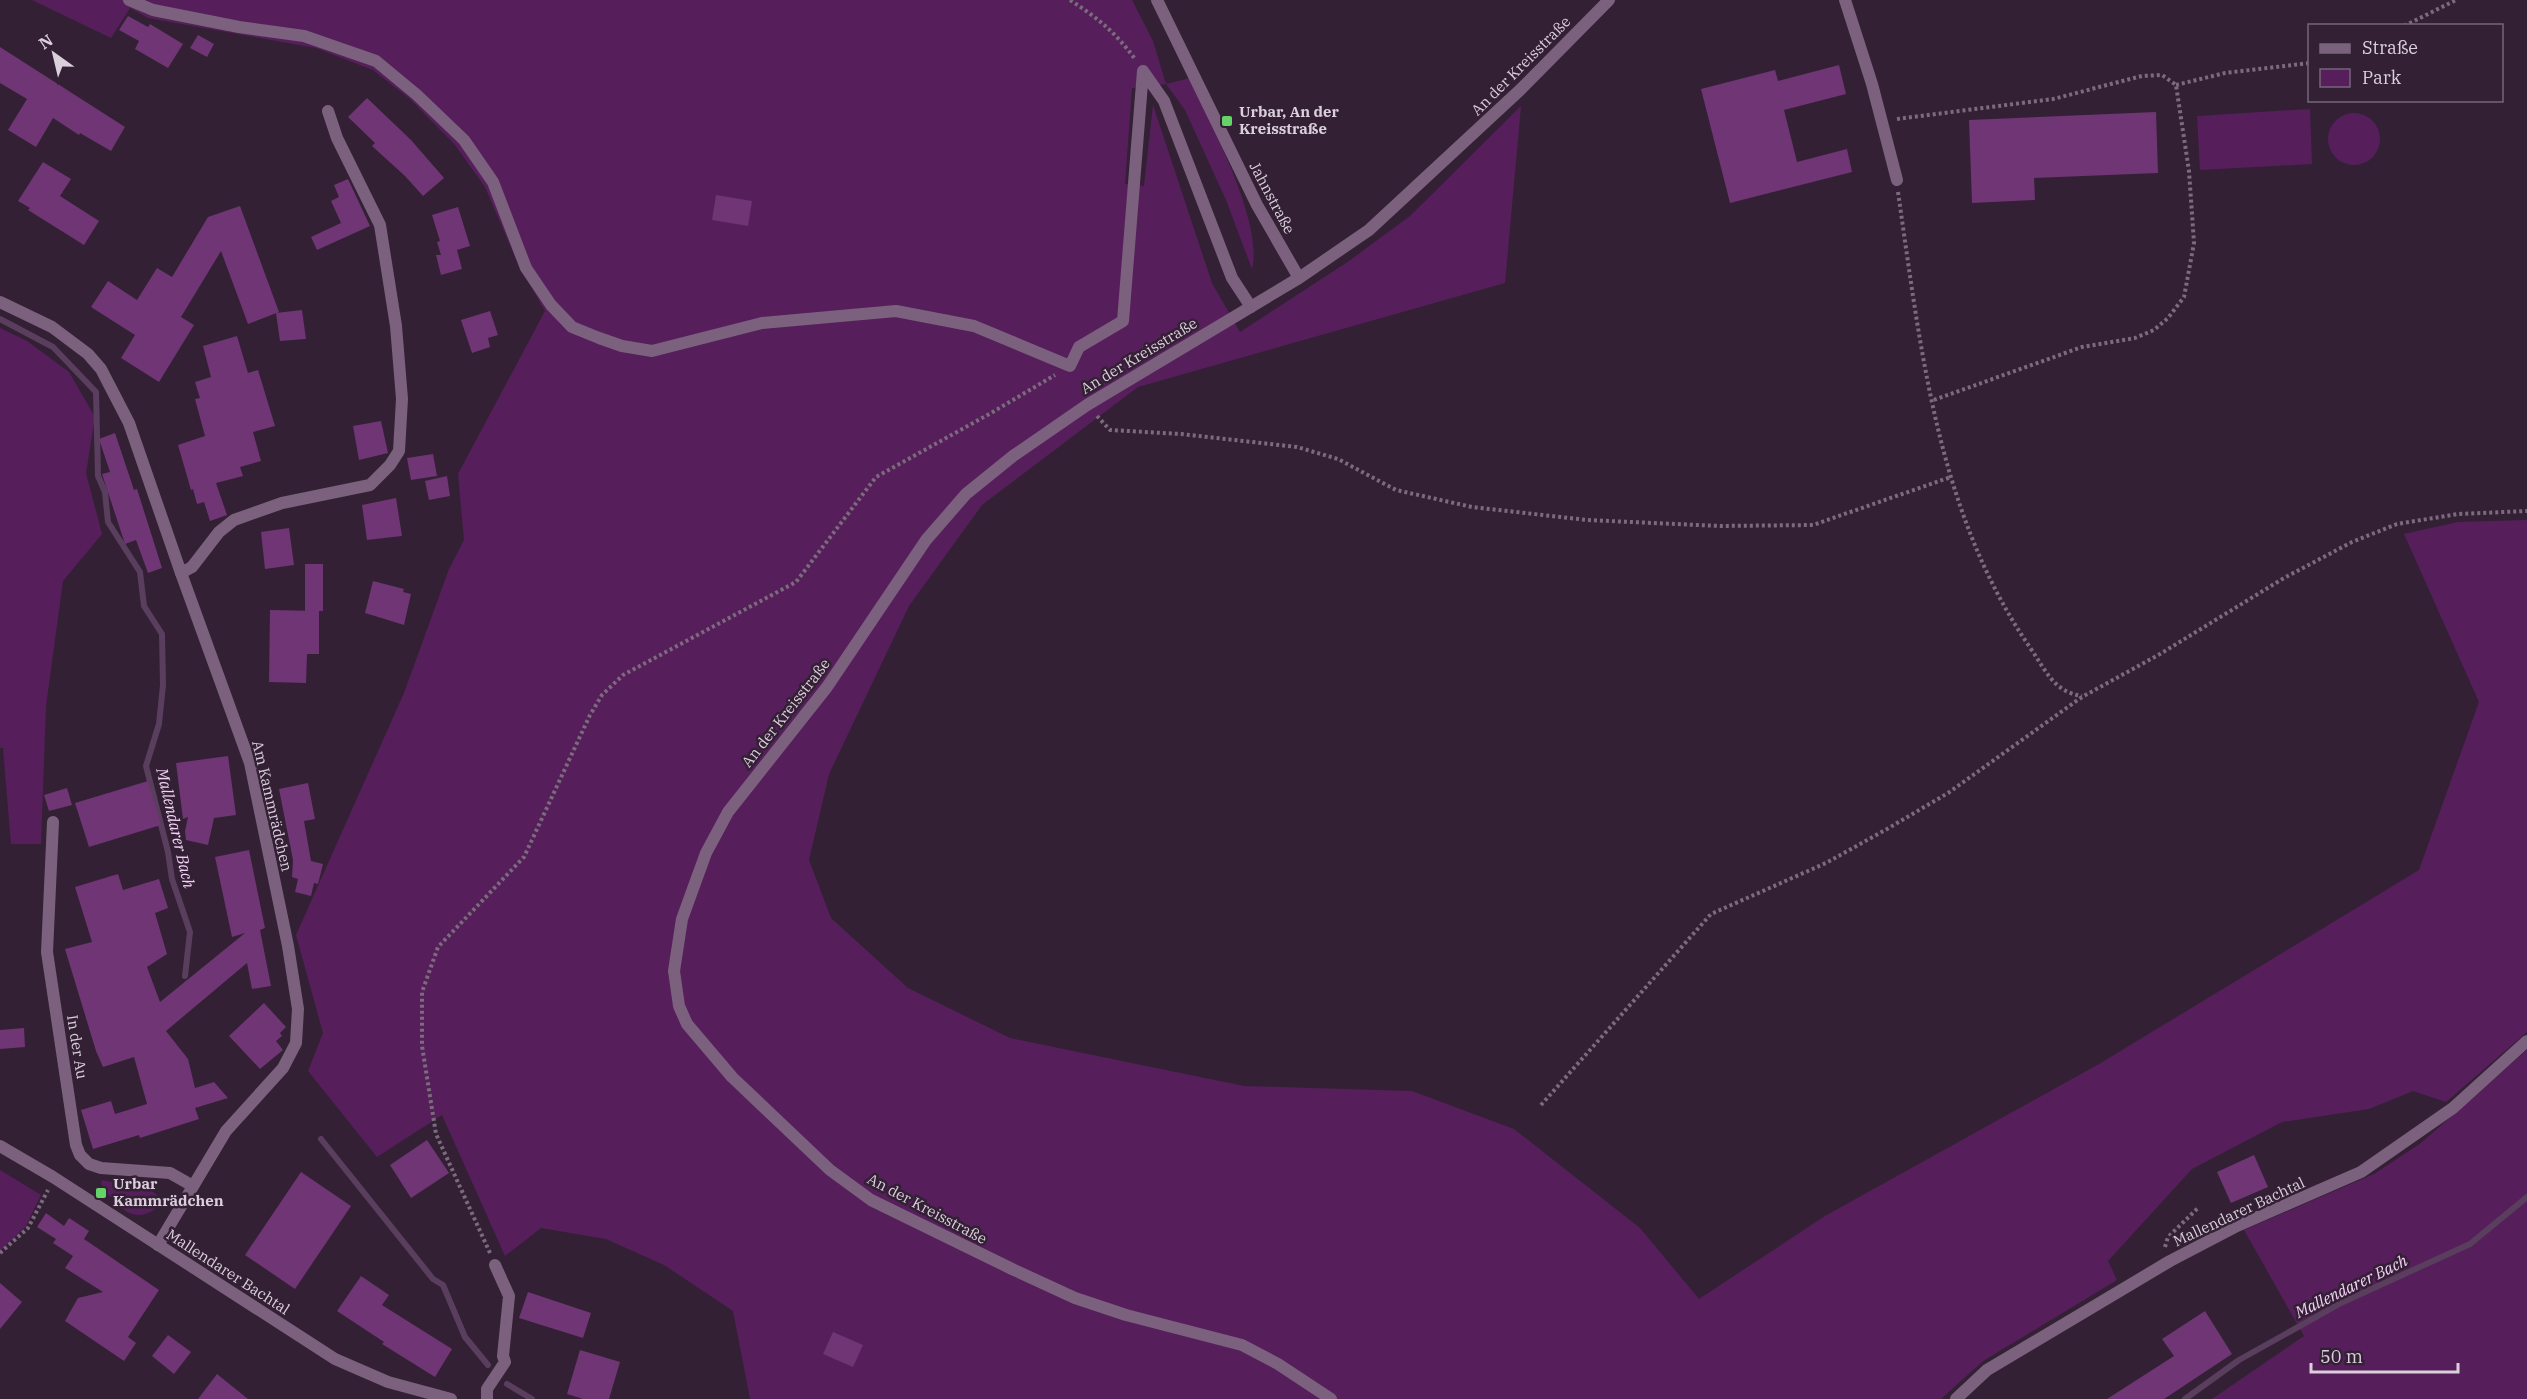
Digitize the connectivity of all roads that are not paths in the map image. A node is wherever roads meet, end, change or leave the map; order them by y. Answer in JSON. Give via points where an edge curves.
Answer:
{"nodes":[{"id":1,"x":129,"y":0,"type":"edge"},
{"id":2,"x":1157,"y":0,"type":"edge"},
{"id":3,"x":1608,"y":0,"type":"edge"},
{"id":4,"x":1845,"y":0,"type":"edge"},
{"id":5,"x":328,"y":111,"type":"dead end"},
{"id":6,"x":1897,"y":180,"type":"road end"},
{"id":7,"x":1299,"y":278,"type":"junction"},
{"id":8,"x":0,"y":302,"type":"edge"},
{"id":9,"x":1251,"y":307,"type":"junction"},
{"id":10,"x":181,"y":573,"type":"junction"},
{"id":11,"x":53,"y":822,"type":"dead end"},
{"id":12,"x":2527,"y":1041,"type":"edge"},
{"id":13,"x":0,"y":1146,"type":"edge"},
{"id":14,"x":193,"y":1186,"type":"junction"},
{"id":15,"x":158,"y":1245,"type":"junction"},
{"id":16,"x":495,"y":1265,"type":"road end"},
{"id":17,"x":451,"y":1399,"type":"edge"},
{"id":18,"x":488,"y":1399,"type":"edge"},
{"id":19,"x":1332,"y":1399,"type":"edge"},
{"id":20,"x":1956,"y":1399,"type":"edge"}],
"edges":[{"from":1,"to":9,"type":"street","via":[[164,12],[304,36],[376,61],[464,140],[493,182],[526,268],[551,305],[572,327],[622,346],[652,351],[762,323],[896,311],[974,326],[1071,366],[1079,347],[1123,321],[1143,72],[1164,100],[1232,278]]},
{"from":2,"to":7,"type":"street","name":"Jahnstraße","via":[[1257,205]]},
{"from":3,"to":7,"type":"street","name":"An der Kreisstraße","via":[[1409,195],[1369,230]]},
{"from":4,"to":6,"type":"street"},
{"from":5,"to":10,"type":"street","via":[[337,138],[380,225],[396,326],[402,399],[399,451],[370,485],[282,503],[234,520],[219,532],[192,567]]},
{"from":7,"to":9,"type":"street","name":"An der Kreisstraße"},
{"from":8,"to":10,"type":"street","name":"Am Kammrädchen","via":[[52,327],[101,369],[129,423]]},
{"from":9,"to":19,"type":"street","name":"An der Kreisstraße","via":[[1087,405],[1013,456],[966,494],[926,540],[827,687],[728,812],[706,853],[682,919],[674,971],[679,1006],[701,1043],[803,1146],[871,1200],[1075,1298],[1242,1345]]},
{"from":10,"to":14,"type":"street","name":"Am Kammrädchen","via":[[250,763],[298,1009],[296,1043],[283,1068],[226,1131]]},
{"from":11,"to":14,"type":"street","name":"In der Au","via":[[47,952],[80,1155],[101,1168],[170,1173]]},
{"from":12,"to":20,"type":"street","name":"Mallendarer Bachtal","via":[[2453,1108],[2361,1172],[2237,1226],[2170,1261],[1987,1370]]},
{"from":13,"to":15,"type":"street","name":"Mallendarer Bachtal"},
{"from":14,"to":15,"type":"street","name":"Am Kammrädchen"},
{"from":15,"to":17,"type":"street","name":"Mallendarer Bachtal","via":[[335,1359],[388,1382]]},
{"from":16,"to":18,"type":"street","via":[[509,1296],[505,1362],[488,1389]]}]}
